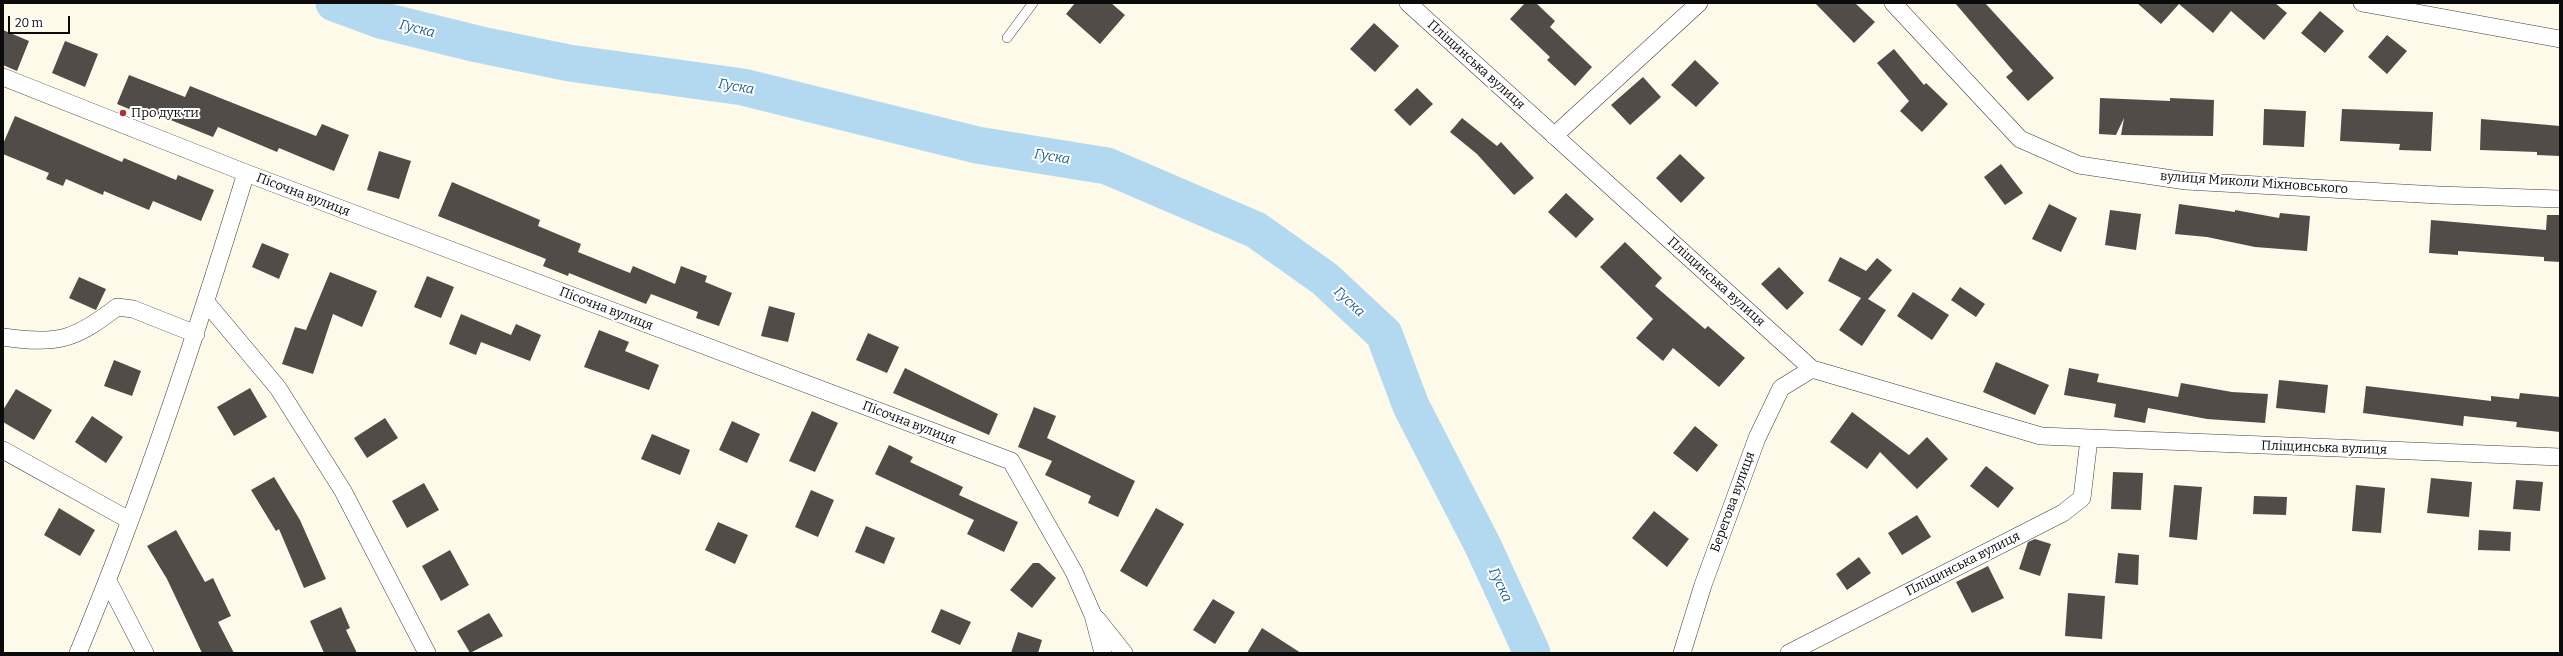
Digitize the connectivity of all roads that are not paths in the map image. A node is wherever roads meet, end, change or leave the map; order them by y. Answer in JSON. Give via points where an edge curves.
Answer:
{"nodes":[{"id":1,"x":1033,"y":3,"type":"edge"},
{"id":2,"x":1408,"y":3,"type":"edge"},
{"id":3,"x":1699,"y":3,"type":"edge"},
{"id":4,"x":1893,"y":3,"type":"edge"},
{"id":5,"x":2362,"y":3,"type":"edge"},
{"id":6,"x":1007,"y":38,"type":"dead end"},
{"id":7,"x":2560,"y":38,"type":"edge"},
{"id":8,"x":3,"y":77,"type":"edge"},
{"id":9,"x":1554,"y":136,"type":"junction"},
{"id":10,"x":246,"y":173,"type":"junction"},
{"id":11,"x":2560,"y":199,"type":"edge"},
{"id":12,"x":206,"y":302,"type":"junction"},
{"id":13,"x":196,"y":334,"type":"junction"},
{"id":14,"x":3,"y":337,"type":"edge"},
{"id":15,"x":1812,"y":369,"type":"junction"},
{"id":16,"x":2089,"y":439,"type":"junction"},
{"id":17,"x":3,"y":450,"type":"edge"},
{"id":18,"x":2560,"y":457,"type":"edge"},
{"id":19,"x":129,"y":520,"type":"junction"},
{"id":20,"x":108,"y":581,"type":"junction"},
{"id":21,"x":1093,"y":615,"type":"junction"},
{"id":22,"x":78,"y":653,"type":"edge"},
{"id":23,"x":145,"y":653,"type":"edge"},
{"id":24,"x":428,"y":653,"type":"edge"},
{"id":25,"x":1103,"y":653,"type":"edge"},
{"id":26,"x":1124,"y":653,"type":"edge"},
{"id":27,"x":1682,"y":653,"type":"edge"},
{"id":28,"x":1789,"y":653,"type":"edge"}],
"edges":[{"from":1,"to":6,"type":"lane"},
{"from":2,"to":9,"type":"street","name":"Пліщинська вулиця"},
{"from":3,"to":9,"type":"street"},
{"from":4,"to":11,"type":"street","name":"вулиця Миколи Міхновського","via":[[2020,139],[2080,165],[2186,181],[2438,196]]},
{"from":5,"to":7,"type":"street"},
{"from":8,"to":10,"type":"street","name":"Пісочна вулиця"},
{"from":9,"to":15,"type":"street","name":"Пліщинська вулиця"},
{"from":10,"to":12,"type":"street"},
{"from":10,"to":21,"type":"street","name":"Пісочна вулиця","via":[[1011,462],[1074,572]]},
{"from":12,"to":13,"type":"street"},
{"from":12,"to":24,"type":"street","via":[[278,388],[343,490]]},
{"from":13,"to":14,"type":"street","via":[[133,309],[117,307],[79,333],[60,339],[40,341]]},
{"from":13,"to":19,"type":"street"},
{"from":15,"to":16,"type":"street","name":"Пліщинська вулиця","via":[[2041,436]]},
{"from":15,"to":27,"type":"street","name":"Берегова вулиця","via":[[1781,388],[1756,438],[1703,585]]},
{"from":16,"to":18,"type":"street","name":"Пліщинська вулиця"},
{"from":16,"to":28,"type":"street","name":"Пліщинська вулиця","via":[[2082,498],[2063,513]]},
{"from":17,"to":19,"type":"street"},
{"from":19,"to":20,"type":"street"},
{"from":20,"to":22,"type":"street"},
{"from":20,"to":23,"type":"street"},
{"from":21,"to":25,"type":"street","name":"Пісочна вулиця"},
{"from":21,"to":26,"type":"street"}]}
